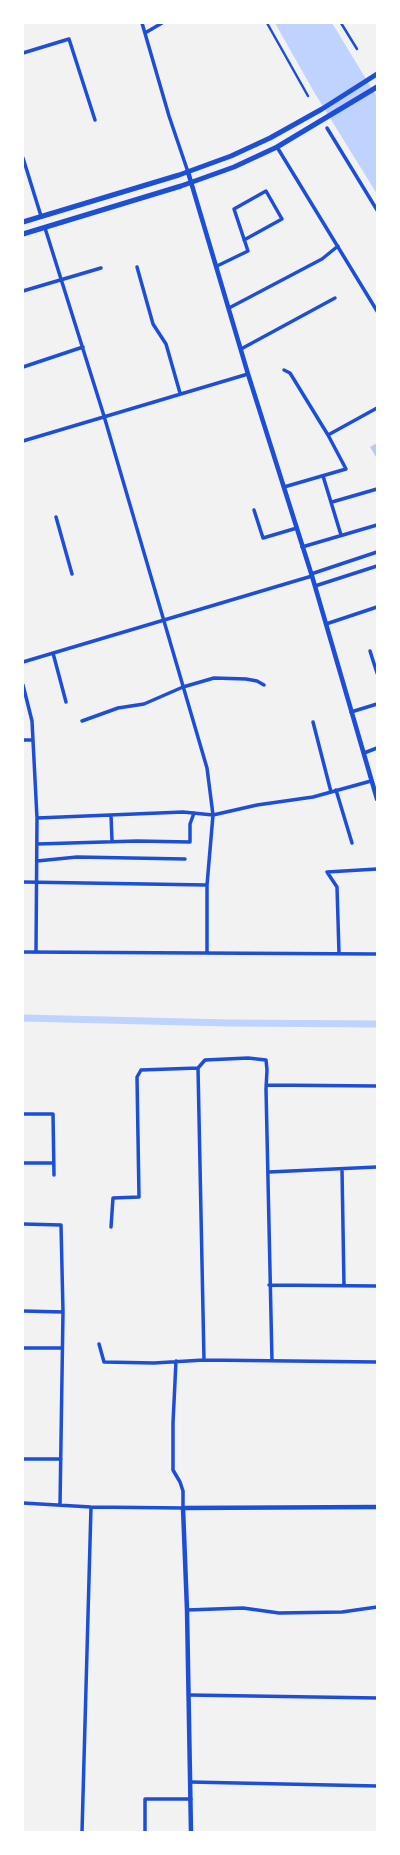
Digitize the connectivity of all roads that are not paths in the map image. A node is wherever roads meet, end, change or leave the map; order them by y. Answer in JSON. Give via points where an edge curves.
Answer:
{"nodes":[{"id":1,"x":142,"y":23,"type":"edge"},
{"id":2,"x":162,"y":23,"type":"edge"},
{"id":3,"x":267,"y":23,"type":"edge"},
{"id":4,"x":341,"y":23,"type":"edge"},
{"id":5,"x":145,"y":33,"type":"junction"},
{"id":6,"x":357,"y":49,"type":"dead end"},
{"id":7,"x":23,"y":53,"type":"edge"},
{"id":8,"x":377,"y":74,"type":"edge"},
{"id":9,"x":376,"y":88,"type":"edge"},
{"id":10,"x":308,"y":96,"type":"dead end"},
{"id":11,"x":95,"y":120,"type":"dead end"},
{"id":12,"x":327,"y":128,"type":"dead end"},
{"id":13,"x":277,"y":147,"type":"junction"},
{"id":14,"x":23,"y":158,"type":"edge"},
{"id":15,"x":188,"y":172,"type":"junction"},
{"id":16,"x":28,"y":173,"type":"junction"},
{"id":17,"x":23,"y":174,"type":"edge"},
{"id":18,"x":192,"y":183,"type":"junction"},
{"id":19,"x":377,"y":210,"type":"edge"},
{"id":20,"x":41,"y":216,"type":"junction"},
{"id":21,"x":23,"y":222,"type":"edge"},
{"id":22,"x":45,"y":228,"type":"junction"},
{"id":23,"x":23,"y":234,"type":"edge"},
{"id":24,"x":244,"y":240,"type":"junction"},
{"id":25,"x":338,"y":246,"type":"junction"},
{"id":26,"x":217,"y":266,"type":"junction"},
{"id":27,"x":136,"y":267,"type":"dead end"},
{"id":28,"x":101,"y":268,"type":"dead end"},
{"id":29,"x":61,"y":279,"type":"junction"},
{"id":30,"x":23,"y":291,"type":"edge"},
{"id":31,"x":335,"y":298,"type":"dead end"},
{"id":32,"x":229,"y":308,"type":"junction"},
{"id":33,"x":377,"y":311,"type":"edge"},
{"id":34,"x":82,"y":347,"type":"junction"},
{"id":35,"x":241,"y":349,"type":"junction"},
{"id":36,"x":23,"y":366,"type":"edge"},
{"id":37,"x":284,"y":370,"type":"dead end"},
{"id":38,"x":248,"y":374,"type":"junction"},
{"id":39,"x":180,"y":393,"type":"junction"},
{"id":40,"x":377,"y":408,"type":"edge"},
{"id":41,"x":104,"y":416,"type":"junction"},
{"id":42,"x":328,"y":435,"type":"junction"},
{"id":43,"x":23,"y":441,"type":"edge"},
{"id":44,"x":323,"y":476,"type":"junction"},
{"id":45,"x":284,"y":487,"type":"junction"},
{"id":46,"x":377,"y":489,"type":"edge"},
{"id":47,"x":332,"y":502,"type":"junction"},
{"id":48,"x":254,"y":510,"type":"dead end"},
{"id":49,"x":56,"y":517,"type":"dead end"},
{"id":50,"x":377,"y":526,"type":"edge"},
{"id":51,"x":296,"y":528,"type":"junction"},
{"id":52,"x":341,"y":535,"type":"junction"},
{"id":53,"x":302,"y":547,"type":"junction"},
{"id":54,"x":377,"y":552,"type":"edge"},
{"id":55,"x":377,"y":566,"type":"edge"},
{"id":56,"x":72,"y":574,"type":"dead end"},
{"id":57,"x":311,"y":575,"type":"junction"},
{"id":58,"x":314,"y":586,"type":"junction"},
{"id":59,"x":377,"y":607,"type":"edge"},
{"id":60,"x":164,"y":619,"type":"junction"},
{"id":61,"x":326,"y":624,"type":"junction"},
{"id":62,"x":370,"y":651,"type":"dead end"},
{"id":63,"x":53,"y":653,"type":"junction"},
{"id":64,"x":23,"y":662,"type":"edge"},
{"id":65,"x":377,"y":673,"type":"edge"},
{"id":66,"x":23,"y":684,"type":"edge"},
{"id":67,"x":264,"y":685,"type":"dead end"},
{"id":68,"x":184,"y":687,"type":"junction"},
{"id":69,"x":66,"y":702,"type":"dead end"},
{"id":70,"x":377,"y":704,"type":"edge"},
{"id":71,"x":351,"y":712,"type":"junction"},
{"id":72,"x":82,"y":721,"type":"dead end"},
{"id":73,"x":313,"y":722,"type":"dead end"},
{"id":74,"x":23,"y":740,"type":"edge"},
{"id":75,"x":33,"y":740,"type":"junction"},
{"id":76,"x":377,"y":748,"type":"edge"},
{"id":77,"x":364,"y":753,"type":"junction"},
{"id":78,"x":371,"y":781,"type":"junction"},
{"id":79,"x":336,"y":790,"type":"junction"},
{"id":80,"x":331,"y":792,"type":"junction"},
{"id":81,"x":377,"y":800,"type":"edge"},
{"id":82,"x":194,"y":813,"type":"junction"},
{"id":83,"x":111,"y":815,"type":"junction"},
{"id":84,"x":213,"y":815,"type":"junction"},
{"id":85,"x":37,"y":818,"type":"junction"},
{"id":86,"x":112,"y":841,"type":"junction"},
{"id":87,"x":352,"y":843,"type":"dead end"},
{"id":88,"x":37,"y":844,"type":"junction"},
{"id":89,"x":185,"y":859,"type":"dead end"},
{"id":90,"x":37,"y":862,"type":"junction"},
{"id":91,"x":377,"y":869,"type":"edge"},
{"id":92,"x":23,"y":882,"type":"edge"},
{"id":93,"x":36,"y":883,"type":"junction"},
{"id":94,"x":207,"y":885,"type":"junction"},
{"id":95,"x":23,"y":952,"type":"edge"},
{"id":96,"x":36,"y":952,"type":"junction"},
{"id":97,"x":207,"y":952,"type":"junction"},
{"id":98,"x":339,"y":953,"type":"junction"},
{"id":99,"x":377,"y":954,"type":"edge"},
{"id":100,"x":198,"y":1068,"type":"junction"},
{"id":101,"x":266,"y":1085,"type":"junction"},
{"id":102,"x":377,"y":1086,"type":"edge"},
{"id":103,"x":23,"y":1114,"type":"edge"},
{"id":104,"x":23,"y":1163,"type":"edge"},
{"id":105,"x":54,"y":1163,"type":"junction"},
{"id":106,"x":377,"y":1167,"type":"edge"},
{"id":107,"x":342,"y":1169,"type":"junction"},
{"id":108,"x":269,"y":1172,"type":"junction"},
{"id":109,"x":54,"y":1175,"type":"dead end"},
{"id":110,"x":23,"y":1224,"type":"edge"},
{"id":111,"x":111,"y":1227,"type":"dead end"},
{"id":112,"x":269,"y":1285,"type":"junction"},
{"id":113,"x":344,"y":1286,"type":"junction"},
{"id":114,"x":377,"y":1286,"type":"edge"},
{"id":115,"x":23,"y":1311,"type":"edge"},
{"id":116,"x":63,"y":1312,"type":"junction"},
{"id":117,"x":99,"y":1344,"type":"dead end"},
{"id":118,"x":23,"y":1348,"type":"edge"},
{"id":119,"x":62,"y":1348,"type":"junction"},
{"id":120,"x":204,"y":1360,"type":"junction"},
{"id":121,"x":176,"y":1361,"type":"junction"},
{"id":122,"x":272,"y":1361,"type":"junction"},
{"id":123,"x":377,"y":1362,"type":"edge"},
{"id":124,"x":23,"y":1459,"type":"edge"},
{"id":125,"x":61,"y":1459,"type":"junction"},
{"id":126,"x":23,"y":1503,"type":"edge"},
{"id":127,"x":60,"y":1505,"type":"junction"},
{"id":128,"x":91,"y":1507,"type":"junction"},
{"id":129,"x":377,"y":1507,"type":"edge"},
{"id":130,"x":183,"y":1508,"type":"junction"},
{"id":131,"x":377,"y":1607,"type":"edge"},
{"id":132,"x":188,"y":1610,"type":"junction"},
{"id":133,"x":189,"y":1696,"type":"junction"},
{"id":134,"x":377,"y":1698,"type":"edge"},
{"id":135,"x":190,"y":1782,"type":"junction"},
{"id":136,"x":377,"y":1786,"type":"edge"},
{"id":137,"x":191,"y":1799,"type":"junction"},
{"id":138,"x":82,"y":1832,"type":"edge"},
{"id":139,"x":145,"y":1832,"type":"edge"},
{"id":140,"x":191,"y":1832,"type":"edge"}],
"edges":[{"from":1,"to":5,"type":"street"},
{"from":2,"to":5,"type":"street"},
{"from":3,"to":10,"type":"street"},
{"from":4,"to":6,"type":"street"},
{"from":5,"to":15,"type":"street"},
{"from":7,"to":11,"type":"street","via":[[69,39]]},
{"from":8,"to":15,"type":"main road","via":[[322,109],[263,141]]},
{"from":9,"to":13,"type":"main road"},
{"from":12,"to":19,"type":"street"},
{"from":13,"to":18,"type":"main road"},
{"from":13,"to":25,"type":"street"},
{"from":14,"to":16,"type":"street"},
{"from":15,"to":18,"type":"street"},
{"from":15,"to":20,"type":"main road"},
{"from":16,"to":17,"type":"street"},
{"from":16,"to":20,"type":"street"},
{"from":18,"to":22,"type":"main road"},
{"from":18,"to":26,"type":"street"},
{"from":20,"to":21,"type":"main road"},
{"from":22,"to":23,"type":"main road"},
{"from":22,"to":29,"type":"street"},
{"from":24,"to":24,"type":"street","via":[[234,209],[266,191],[282,219]]},
{"from":24,"to":26,"type":"street","via":[[248,251]]},
{"from":25,"to":32,"type":"street","via":[[322,259]]},
{"from":25,"to":33,"type":"street"},
{"from":26,"to":32,"type":"street"},
{"from":27,"to":39,"type":"street","via":[[153,324],[166,344]]},
{"from":28,"to":29,"type":"street"},
{"from":29,"to":30,"type":"street"},
{"from":29,"to":34,"type":"street"},
{"from":31,"to":35,"type":"street"},
{"from":32,"to":35,"type":"street"},
{"from":34,"to":36,"type":"street"},
{"from":34,"to":41,"type":"street"},
{"from":35,"to":38,"type":"street"},
{"from":37,"to":42,"type":"street","via":[[290,373]]},
{"from":38,"to":39,"type":"street"},
{"from":38,"to":45,"type":"street"},
{"from":39,"to":41,"type":"street"},
{"from":40,"to":42,"type":"street"},
{"from":41,"to":43,"type":"street"},
{"from":41,"to":60,"type":"street"},
{"from":42,"to":44,"type":"street","via":[[346,469]]},
{"from":44,"to":45,"type":"street"},
{"from":44,"to":47,"type":"street"},
{"from":45,"to":51,"type":"street"},
{"from":46,"to":47,"type":"street"},
{"from":47,"to":52,"type":"street"},
{"from":48,"to":51,"type":"street","via":[[263,538]]},
{"from":49,"to":56,"type":"street"},
{"from":50,"to":52,"type":"street"},
{"from":51,"to":53,"type":"street"},
{"from":52,"to":53,"type":"street"},
{"from":53,"to":57,"type":"street"},
{"from":54,"to":57,"type":"street"},
{"from":55,"to":58,"type":"street"},
{"from":57,"to":58,"type":"street"},
{"from":57,"to":60,"type":"street"},
{"from":58,"to":61,"type":"street"},
{"from":59,"to":61,"type":"street"},
{"from":60,"to":63,"type":"street"},
{"from":60,"to":68,"type":"street"},
{"from":61,"to":71,"type":"street"},
{"from":62,"to":65,"type":"street"},
{"from":63,"to":64,"type":"street"},
{"from":63,"to":69,"type":"street"},
{"from":66,"to":75,"type":"street","via":[[32,721]]},
{"from":67,"to":68,"type":"street","via":[[246,679],[214,678]]},
{"from":68,"to":72,"type":"street","via":[[144,704],[118,708]]},
{"from":68,"to":84,"type":"street","via":[[207,768]]},
{"from":70,"to":71,"type":"street"},
{"from":71,"to":77,"type":"street"},
{"from":73,"to":80,"type":"street"},
{"from":74,"to":75,"type":"street"},
{"from":75,"to":85,"type":"street"},
{"from":76,"to":77,"type":"street"},
{"from":77,"to":78,"type":"street"},
{"from":78,"to":79,"type":"street"},
{"from":78,"to":81,"type":"street"},
{"from":79,"to":80,"type":"street"},
{"from":79,"to":87,"type":"street"},
{"from":80,"to":84,"type":"street"},
{"from":82,"to":83,"type":"street"},
{"from":82,"to":84,"type":"street"},
{"from":82,"to":86,"type":"street","via":[[190,824],[190,842]]},
{"from":83,"to":85,"type":"street"},
{"from":83,"to":86,"type":"street"},
{"from":84,"to":94,"type":"street"},
{"from":85,"to":88,"type":"street"},
{"from":86,"to":88,"type":"street"},
{"from":88,"to":90,"type":"street"},
{"from":89,"to":90,"type":"street","via":[[77,857]]},
{"from":90,"to":93,"type":"street"},
{"from":91,"to":98,"type":"street","via":[[327,872],[337,887]]},
{"from":92,"to":93,"type":"street"},
{"from":93,"to":94,"type":"street"},
{"from":93,"to":96,"type":"street"},
{"from":94,"to":97,"type":"street"},
{"from":95,"to":96,"type":"street"},
{"from":96,"to":97,"type":"street"},
{"from":97,"to":98,"type":"street"},
{"from":98,"to":99,"type":"street"},
{"from":100,"to":101,"type":"street","via":[[205,1060],[266,1060]]},
{"from":100,"to":111,"type":"street","via":[[140,1070],[137,1077],[139,1197],[113,1198]]},
{"from":100,"to":120,"type":"street"},
{"from":101,"to":102,"type":"street"},
{"from":101,"to":108,"type":"street"},
{"from":103,"to":105,"type":"street","via":[[54,1114]]},
{"from":104,"to":105,"type":"street"},
{"from":105,"to":109,"type":"street"},
{"from":106,"to":107,"type":"street"},
{"from":107,"to":108,"type":"street"},
{"from":107,"to":113,"type":"street"},
{"from":108,"to":112,"type":"street"},
{"from":110,"to":116,"type":"street","via":[[61,1225]]},
{"from":112,"to":113,"type":"street"},
{"from":112,"to":122,"type":"street"},
{"from":113,"to":114,"type":"street"},
{"from":115,"to":116,"type":"street"},
{"from":116,"to":119,"type":"street"},
{"from":117,"to":121,"type":"street","via":[[104,1362]]},
{"from":118,"to":119,"type":"street"},
{"from":119,"to":125,"type":"street"},
{"from":120,"to":121,"type":"street"},
{"from":120,"to":122,"type":"street"},
{"from":121,"to":130,"type":"street","via":[[172,1423],[173,1470],[183,1491]]},
{"from":122,"to":123,"type":"street"},
{"from":124,"to":125,"type":"street"},
{"from":125,"to":127,"type":"street"},
{"from":126,"to":127,"type":"street"},
{"from":127,"to":128,"type":"street"},
{"from":128,"to":130,"type":"street"},
{"from":128,"to":138,"type":"street"},
{"from":129,"to":130,"type":"street"},
{"from":130,"to":132,"type":"street"},
{"from":131,"to":132,"type":"street","via":[[342,1612],[279,1613],[243,1608]]},
{"from":132,"to":133,"type":"street"},
{"from":133,"to":134,"type":"street"},
{"from":133,"to":135,"type":"street"},
{"from":135,"to":136,"type":"street"},
{"from":135,"to":137,"type":"street"},
{"from":137,"to":139,"type":"street","via":[[145,1799]]},
{"from":137,"to":140,"type":"street"}]}
